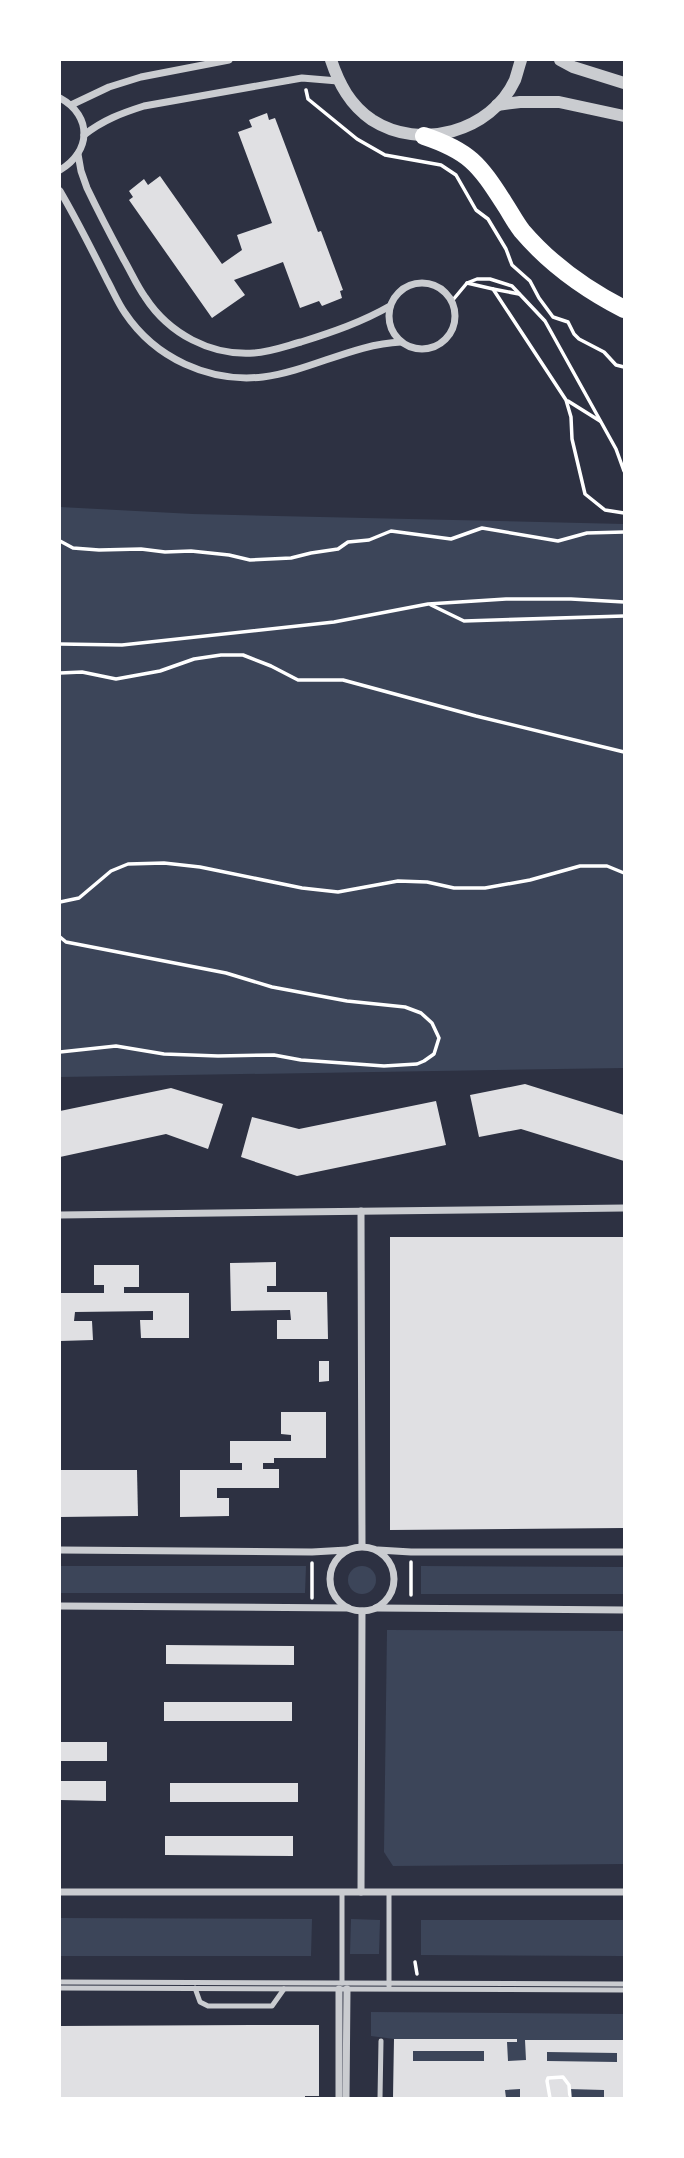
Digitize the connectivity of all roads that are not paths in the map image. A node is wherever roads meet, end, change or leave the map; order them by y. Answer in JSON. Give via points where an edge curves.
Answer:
{"nodes":[{"id":1,"x":229,"y":60,"type":"edge"},
{"id":2,"x":331,"y":60,"type":"edge"},
{"id":3,"x":521,"y":60,"type":"edge"},
{"id":4,"x":560,"y":60,"type":"edge"},
{"id":5,"x":338,"y":81,"type":"junction"},
{"id":6,"x":619,"y":82,"type":"edge"},
{"id":7,"x":60,"y":98,"type":"edge"},
{"id":8,"x":71,"y":105,"type":"junction"},
{"id":9,"x":497,"y":106,"type":"junction"},
{"id":10,"x":625,"y":116,"type":"edge"},
{"id":11,"x":84,"y":135,"type":"junction"},
{"id":12,"x":424,"y":136,"type":"junction"},
{"id":13,"x":78,"y":154,"type":"junction"},
{"id":14,"x":60,"y":170,"type":"edge"},
{"id":15,"x":60,"y":191,"type":"edge"},
{"id":16,"x":390,"y":306,"type":"junction"},
{"id":17,"x":625,"y":309,"type":"edge"},
{"id":18,"x":401,"y":342,"type":"junction"},
{"id":19,"x":625,"y":1208,"type":"edge"},
{"id":20,"x":361,"y":1211,"type":"junction"},
{"id":21,"x":60,"y":1215,"type":"edge"},
{"id":22,"x":362,"y":1546,"type":"junction"},
{"id":23,"x":60,"y":1550,"type":"edge"},
{"id":24,"x":347,"y":1550,"type":"junction"},
{"id":25,"x":378,"y":1550,"type":"junction"},
{"id":26,"x":625,"y":1552,"type":"edge"},
{"id":27,"x":60,"y":1606,"type":"edge"},
{"id":28,"x":348,"y":1608,"type":"junction"},
{"id":29,"x":376,"y":1608,"type":"junction"},
{"id":30,"x":625,"y":1610,"type":"edge"},
{"id":31,"x":362,"y":1611,"type":"junction"},
{"id":32,"x":60,"y":1892,"type":"edge"},
{"id":33,"x":342,"y":1892,"type":"junction"},
{"id":34,"x":361,"y":1892,"type":"junction"},
{"id":35,"x":389,"y":1892,"type":"junction"},
{"id":36,"x":625,"y":1892,"type":"edge"},
{"id":37,"x":60,"y":1982,"type":"edge"},
{"id":38,"x":625,"y":1984,"type":"edge"},
{"id":39,"x":389,"y":1986,"type":"junction"},
{"id":40,"x":343,"y":1987,"type":"junction"},
{"id":41,"x":60,"y":1988,"type":"edge"},
{"id":42,"x":195,"y":1988,"type":"junction"},
{"id":43,"x":284,"y":1988,"type":"junction"},
{"id":44,"x":625,"y":1990,"type":"edge"},
{"id":45,"x":381,"y":2040,"type":"dead end"},
{"id":46,"x":339,"y":2098,"type":"edge"},
{"id":47,"x":346,"y":2098,"type":"edge"},
{"id":48,"x":380,"y":2098,"type":"edge"}],
"edges":[{"from":1,"to":8,"type":"street","via":[[141,77]]},
{"from":2,"to":5,"type":"street"},
{"from":3,"to":9,"type":"street","via":[[514,81]]},
{"from":4,"to":6,"type":"street"},
{"from":5,"to":11,"type":"street","via":[[302,78],[144,106],[97,124]]},
{"from":5,"to":12,"type":"street","via":[[353,103],[373,120],[397,132]]},
{"from":7,"to":8,"type":"street"},
{"from":8,"to":11,"type":"street"},
{"from":9,"to":10,"type":"street","via":[[559,102]]},
{"from":9,"to":12,"type":"street","via":[[451,133]]},
{"from":11,"to":13,"type":"street"},
{"from":12,"to":17,"type":"highway","via":[[467,156],[483,171],[540,251],[565,274]]},
{"from":13,"to":14,"type":"street"},
{"from":13,"to":16,"type":"street","via":[[87,188],[144,297],[157,314],[192,341],[234,352],[278,349],[357,324]]},
{"from":15,"to":18,"type":"street","via":[[125,313],[155,346],[194,369],[240,378],[263,377],[371,345]]},
{"from":16,"to":18,"type":"street","via":[[390,325]]},
{"from":16,"to":18,"type":"street","via":[[404,288],[425,282],[446,292],[456,312],[451,333],[433,347],[422,349]]},
{"from":19,"to":20,"type":"street"},
{"from":20,"to":21,"type":"street"},
{"from":20,"to":22,"type":"street"},
{"from":22,"to":24,"type":"street"},
{"from":22,"to":25,"type":"street"},
{"from":23,"to":24,"type":"street"},
{"from":24,"to":28,"type":"street","via":[[334,1562],[329,1579],[334,1596]]},
{"from":25,"to":26,"type":"street"},
{"from":25,"to":29,"type":"street","via":[[391,1562],[395,1580],[390,1597]]},
{"from":27,"to":28,"type":"street"},
{"from":28,"to":31,"type":"street"},
{"from":29,"to":30,"type":"street"},
{"from":29,"to":31,"type":"street"},
{"from":31,"to":34,"type":"street"},
{"from":32,"to":33,"type":"street"},
{"from":33,"to":34,"type":"street"},
{"from":33,"to":40,"type":"lane"},
{"from":34,"to":35,"type":"street"},
{"from":35,"to":36,"type":"street"},
{"from":35,"to":39,"type":"lane"},
{"from":37,"to":40,"type":"lane"},
{"from":38,"to":39,"type":"lane"},
{"from":39,"to":40,"type":"lane"},
{"from":39,"to":44,"type":"lane"},
{"from":40,"to":43,"type":"lane"},
{"from":40,"to":46,"type":"street"},
{"from":40,"to":47,"type":"street"},
{"from":41,"to":42,"type":"lane"},
{"from":42,"to":43,"type":"lane"},
{"from":42,"to":43,"type":"lane","via":[[200,2002],[208,2006],[272,2006]]},
{"from":45,"to":48,"type":"lane"}]}
